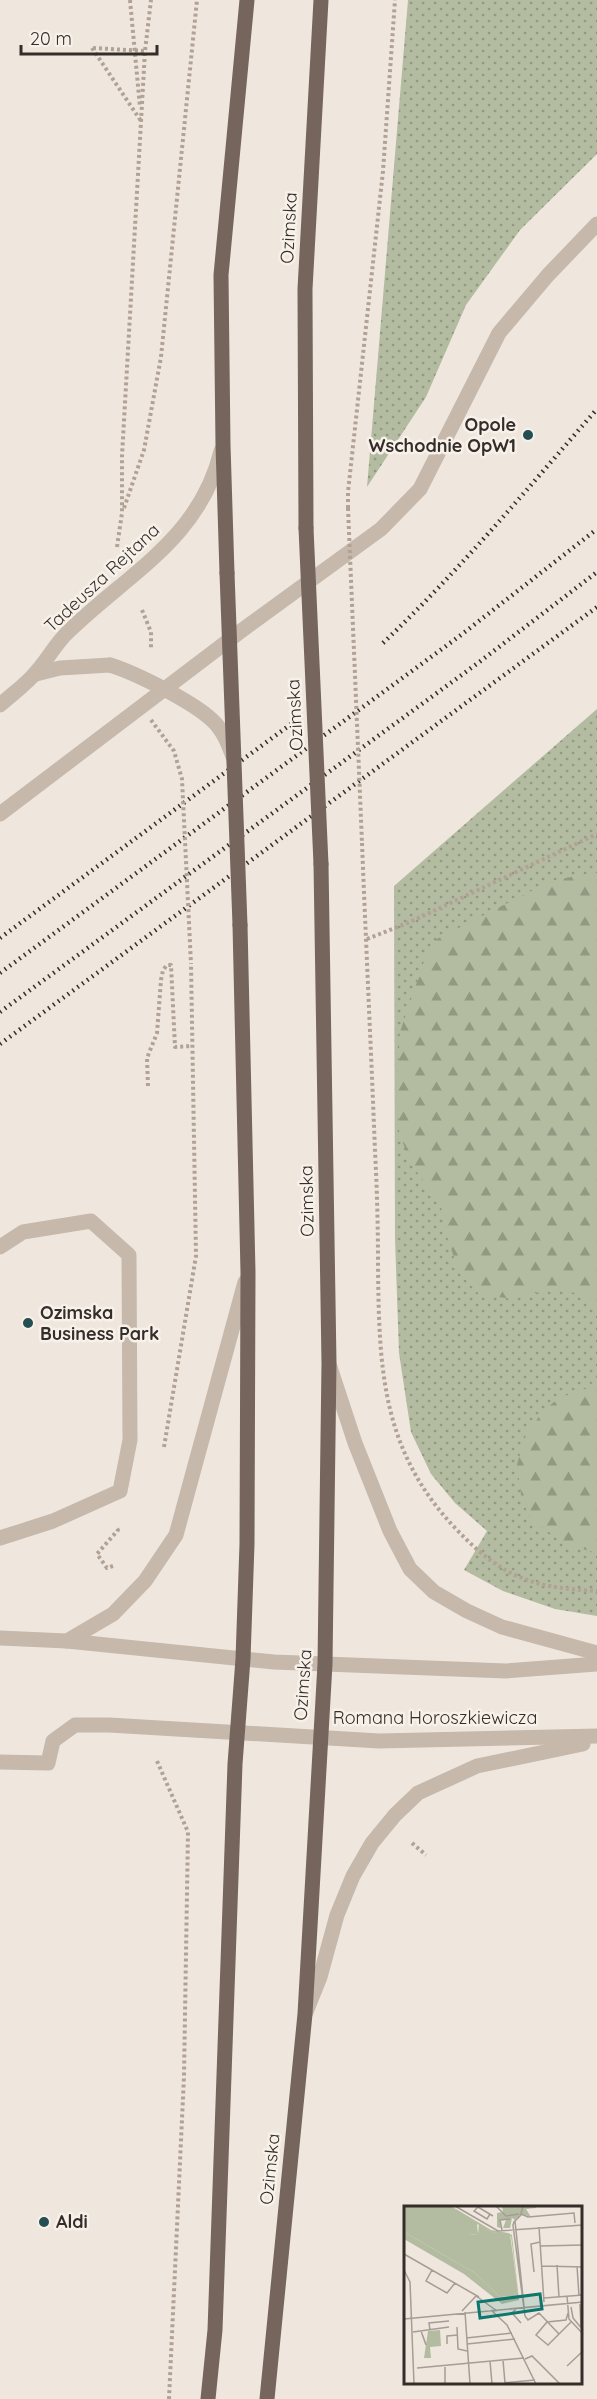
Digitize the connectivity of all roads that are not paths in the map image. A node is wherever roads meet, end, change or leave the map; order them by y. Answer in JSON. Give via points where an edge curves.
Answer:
{"nodes":[{"id":1,"x":247,"y":0,"type":"edge"},
{"id":2,"x":321,"y":0,"type":"edge"},
{"id":3,"x":597,"y":224,"type":"edge"},
{"id":4,"x":223,"y":445,"type":"junction"},
{"id":5,"x":36,"y":674,"type":"junction"},
{"id":6,"x":0,"y":705,"type":"edge"},
{"id":7,"x":234,"y":760,"type":"junction"},
{"id":8,"x":0,"y":814,"type":"edge"},
{"id":9,"x":0,"y":1247,"type":"edge"},
{"id":10,"x":248,"y":1272,"type":"junction"},
{"id":11,"x":329,"y":1363,"type":"junction"},
{"id":12,"x":0,"y":1538,"type":"edge"},
{"id":13,"x":0,"y":1638,"type":"edge"},
{"id":14,"x":67,"y":1641,"type":"junction"},
{"id":15,"x":597,"y":1653,"type":"edge"},
{"id":16,"x":243,"y":1659,"type":"junction"},
{"id":17,"x":325,"y":1664,"type":"junction"},
{"id":18,"x":597,"y":1664,"type":"edge"},
{"id":19,"x":238,"y":1732,"type":"junction"},
{"id":20,"x":319,"y":1738,"type":"junction"},
{"id":21,"x":597,"y":1739,"type":"edge"},
{"id":22,"x":0,"y":1762,"type":"edge"},
{"id":23,"x":305,"y":2014,"type":"junction"},
{"id":24,"x":208,"y":2399,"type":"edge"},
{"id":25,"x":267,"y":2399,"type":"edge"}],
"edges":[{"from":1,"to":4,"type":"main road","via":[[221,275]]},
{"from":2,"to":11,"type":"main road","name":"Ozimska","bridge":true,"via":[[305,289],[306,528],[321,864]]},
{"from":3,"to":8,"type":"street","via":[[499,333],[420,489],[381,529]]},
{"from":4,"to":5,"type":"street","name":"Tadeusza Rejtana","via":[[206,495],[171,544],[67,633]]},
{"from":4,"to":7,"type":"main road","bridge":true},
{"from":5,"to":6,"type":"street","name":"Tadeusza Rejtana"},
{"from":5,"to":7,"type":"street","name":"Tadeusza Rejtana","bridge":true,"via":[[60,668],[110,665],[145,680],[213,721],[225,736]]},
{"from":7,"to":10,"type":"main road","bridge":true},
{"from":9,"to":12,"type":"street","via":[[23,1232],[91,1221],[129,1255],[130,1440],[120,1491],[53,1521]]},
{"from":10,"to":14,"type":"street","via":[[176,1535],[145,1581],[118,1610]]},
{"from":10,"to":16,"type":"main road","via":[[248,1544]]},
{"from":11,"to":15,"type":"street","via":[[355,1443],[390,1531],[410,1569],[434,1592],[502,1627]]},
{"from":11,"to":17,"type":"main road","name":"Ozimska"},
{"from":13,"to":14,"type":"street"},
{"from":14,"to":16,"type":"street"},
{"from":16,"to":17,"type":"street"},
{"from":16,"to":19,"type":"main road"},
{"from":17,"to":18,"type":"street","via":[[506,1671]]},
{"from":17,"to":20,"type":"main road","name":"Ozimska"},
{"from":19,"to":20,"type":"street","name":"Romana Horoszkiewicza"},
{"from":19,"to":22,"type":"street","name":"Romana Horoszkiewicza","via":[[75,1725],[53,1741],[48,1763]]},
{"from":19,"to":24,"type":"main road"},
{"from":20,"to":21,"type":"street","name":"Romana Horoszkiewicza"},
{"from":20,"to":23,"type":"main road","name":"Ozimska"},
{"from":21,"to":23,"type":"street","via":[[477,1766],[418,1793],[372,1843],[353,1876]]},
{"from":23,"to":25,"type":"main road","name":"Ozimska"}]}
